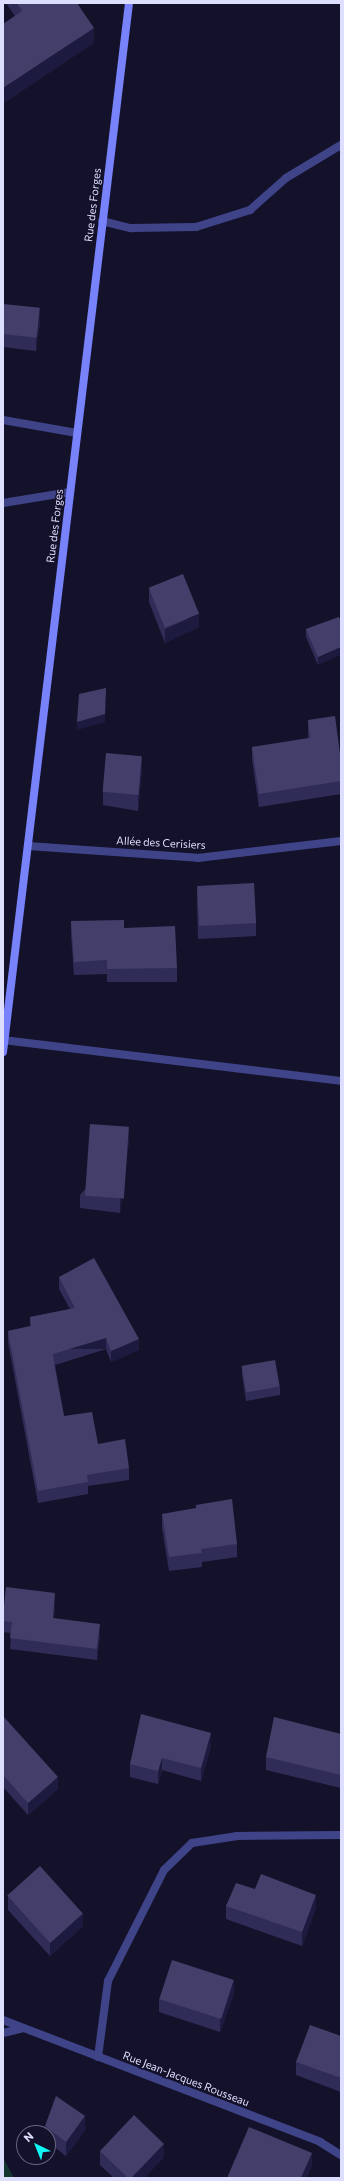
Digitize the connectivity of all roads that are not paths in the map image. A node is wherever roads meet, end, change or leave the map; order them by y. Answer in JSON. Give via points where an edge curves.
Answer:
{"nodes":[{"id":1,"x":129,"y":3,"type":"edge"},
{"id":2,"x":341,"y":145,"type":"edge"},
{"id":3,"x":102,"y":221,"type":"junction"},
{"id":4,"x":3,"y":420,"type":"edge"},
{"id":5,"x":77,"y":433,"type":"junction"},
{"id":6,"x":70,"y":492,"type":"junction"},
{"id":7,"x":3,"y":503,"type":"edge"},
{"id":8,"x":341,"y":842,"type":"edge"},
{"id":9,"x":28,"y":846,"type":"junction"},
{"id":10,"x":4,"y":1040,"type":"edge"},
{"id":11,"x":3,"y":1052,"type":"edge"},
{"id":12,"x":341,"y":1081,"type":"edge"},
{"id":13,"x":341,"y":1835,"type":"edge"},
{"id":14,"x":3,"y":2020,"type":"edge"},
{"id":15,"x":21,"y":2029,"type":"junction"},
{"id":16,"x":3,"y":2033,"type":"edge"},
{"id":17,"x":98,"y":2057,"type":"junction"},
{"id":18,"x":341,"y":2155,"type":"edge"}],
"edges":[{"from":1,"to":3,"type":"main road","name":"Rue des Forges"},
{"from":2,"to":3,"type":"street","via":[[286,178],[250,210],[196,228],[131,228]]},
{"from":3,"to":5,"type":"main road","name":"Rue des Forges"},
{"from":4,"to":5,"type":"street"},
{"from":5,"to":6,"type":"main road","name":"Rue des Forges"},
{"from":6,"to":7,"type":"street"},
{"from":6,"to":9,"type":"main road","name":"Rue des Forges"},
{"from":8,"to":9,"type":"street","name":"Allée des Cerisiers","via":[[198,858]]},
{"from":9,"to":10,"type":"main road","name":"Rue des Forges"},
{"from":10,"to":11,"type":"main road","name":"Rue des Forges"},
{"from":10,"to":12,"type":"street"},
{"from":13,"to":17,"type":"street","via":[[237,1836],[192,1843],[164,1870],[108,1981]]},
{"from":14,"to":15,"type":"street","name":"Rue Jean-Jacques Rousseau"},
{"from":15,"to":16,"type":"street"},
{"from":15,"to":17,"type":"street","name":"Rue Jean-Jacques Rousseau"},
{"from":17,"to":18,"type":"street","name":"Rue Jean-Jacques Rousseau","via":[[320,2142]]}]}
